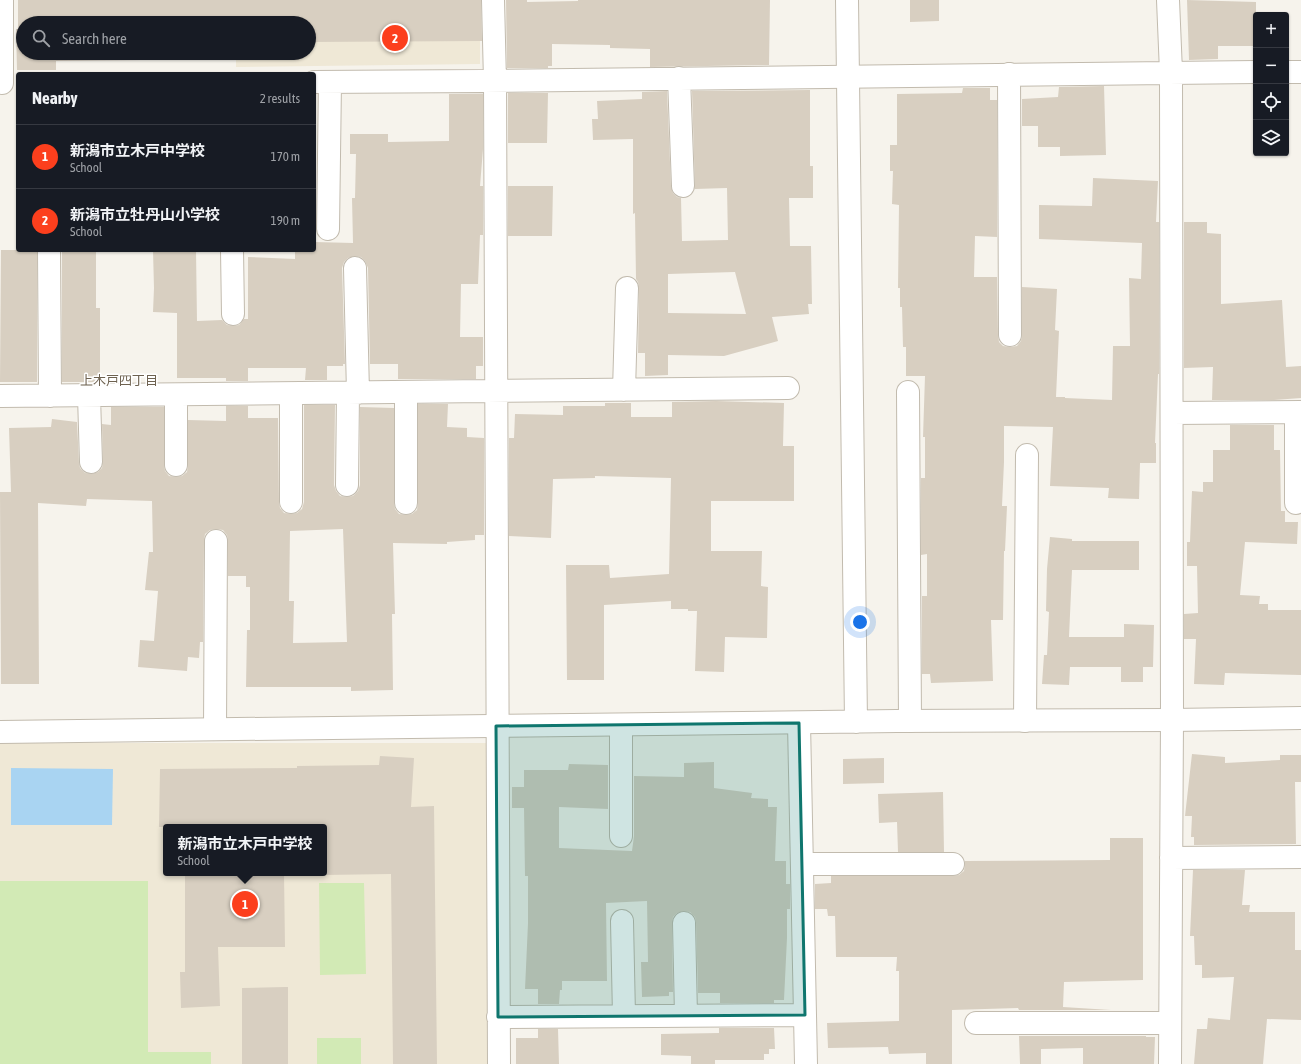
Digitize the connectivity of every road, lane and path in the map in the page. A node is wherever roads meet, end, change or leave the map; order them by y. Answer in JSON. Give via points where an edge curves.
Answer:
{"nodes":[{"id":1,"x":2,"y":0,"type":"edge"},
{"id":2,"x":493,"y":0,"type":"edge"},
{"id":3,"x":847,"y":0,"type":"edge"},
{"id":4,"x":1168,"y":0,"type":"edge"},
{"id":5,"x":1171,"y":72,"type":"junction"},
{"id":6,"x":1253,"y":72,"type":"edge"},
{"id":7,"x":1289,"y":72,"type":"edge"},
{"id":8,"x":1301,"y":72,"type":"edge"},
{"id":9,"x":1009,"y":74,"type":"junction"},
{"id":10,"x":848,"y":76,"type":"junction"},
{"id":11,"x":679,"y":78,"type":"junction"},
{"id":12,"x":495,"y":81,"type":"junction"},
{"id":13,"x":322,"y":82,"type":"edge"},
{"id":14,"x":7,"y":83,"type":"edge"},
{"id":15,"x":684,"y":186,"type":"dead end"},
{"id":16,"x":328,"y":229,"type":"dead end"},
{"id":17,"x":49,"y":252,"type":"edge"},
{"id":18,"x":232,"y":252,"type":"edge"},
{"id":19,"x":355,"y":268,"type":"dead end"},
{"id":20,"x":627,"y":288,"type":"dead end"},
{"id":21,"x":233,"y":314,"type":"dead end"},
{"id":22,"x":1010,"y":335,"type":"dead end"},
{"id":23,"x":788,"y":388,"type":"dead end"},
{"id":24,"x":624,"y":390,"type":"junction"},
{"id":25,"x":496,"y":392,"type":"junction"},
{"id":26,"x":908,"y":392,"type":"dead end"},
{"id":27,"x":353,"y":393,"type":"junction"},
{"id":28,"x":406,"y":393,"type":"junction"},
{"id":29,"x":291,"y":394,"type":"junction"},
{"id":30,"x":176,"y":395,"type":"junction"},
{"id":31,"x":0,"y":396,"type":"edge"},
{"id":32,"x":50,"y":396,"type":"junction"},
{"id":33,"x":89,"y":396,"type":"junction"},
{"id":34,"x":1298,"y":412,"type":"edge"},
{"id":35,"x":1172,"y":413,"type":"junction"},
{"id":36,"x":1027,"y":455,"type":"dead end"},
{"id":37,"x":91,"y":462,"type":"dead end"},
{"id":38,"x":176,"y":465,"type":"dead end"},
{"id":39,"x":347,"y":485,"type":"dead end"},
{"id":40,"x":290,"y":502,"type":"dead end"},
{"id":41,"x":406,"y":503,"type":"dead end"},
{"id":42,"x":1296,"y":503,"type":"dead end"},
{"id":43,"x":216,"y":541,"type":"dead end"},
{"id":44,"x":1301,"y":718,"type":"edge"},
{"id":45,"x":1172,"y":720,"type":"junction"},
{"id":46,"x":910,"y":721,"type":"junction"},
{"id":47,"x":1025,"y":721,"type":"junction"},
{"id":48,"x":856,"y":722,"type":"junction"},
{"id":49,"x":799,"y":723,"type":"junction"},
{"id":50,"x":621,"y":725,"type":"junction"},
{"id":51,"x":496,"y":726,"type":"junction"},
{"id":52,"x":215,"y":730,"type":"junction"},
{"id":53,"x":0,"y":732,"type":"edge"},
{"id":54,"x":621,"y":836,"type":"dead end"},
{"id":55,"x":1301,"y":857,"type":"edge"},
{"id":56,"x":1171,"y":858,"type":"junction"},
{"id":57,"x":802,"y":864,"type":"junction"},
{"id":58,"x":954,"y":864,"type":"dead end"},
{"id":59,"x":622,"y":921,"type":"dead end"},
{"id":60,"x":684,"y":923,"type":"dead end"},
{"id":61,"x":805,"y":1015,"type":"junction"},
{"id":62,"x":624,"y":1016,"type":"junction"},
{"id":63,"x":686,"y":1016,"type":"junction"},
{"id":64,"x":498,"y":1017,"type":"junction"},
{"id":65,"x":976,"y":1023,"type":"dead end"},
{"id":66,"x":1170,"y":1023,"type":"junction"},
{"id":67,"x":499,"y":1064,"type":"edge"},
{"id":68,"x":806,"y":1064,"type":"edge"},
{"id":69,"x":1170,"y":1064,"type":"edge"}],
"edges":[{"from":1,"to":14,"type":"street"},
{"from":2,"to":12,"type":"street"},
{"from":3,"to":10,"type":"street"},
{"from":4,"to":5,"type":"street"},
{"from":5,"to":6,"type":"street"},
{"from":5,"to":9,"type":"street"},
{"from":5,"to":35,"type":"street"},
{"from":7,"to":8,"type":"street"},
{"from":9,"to":10,"type":"street"},
{"from":9,"to":22,"type":"street"},
{"from":10,"to":11,"type":"street"},
{"from":10,"to":48,"type":"street"},
{"from":11,"to":12,"type":"street"},
{"from":11,"to":15,"type":"street"},
{"from":12,"to":13,"type":"street"},
{"from":12,"to":25,"type":"street"},
{"from":13,"to":16,"type":"street"},
{"from":17,"to":32,"type":"street"},
{"from":18,"to":21,"type":"street"},
{"from":19,"to":27,"type":"street"},
{"from":20,"to":24,"type":"street"},
{"from":23,"to":24,"type":"street"},
{"from":24,"to":25,"type":"street"},
{"from":25,"to":28,"type":"street"},
{"from":25,"to":51,"type":"street"},
{"from":26,"to":46,"type":"street"},
{"from":27,"to":28,"type":"street"},
{"from":27,"to":29,"type":"street"},
{"from":27,"to":39,"type":"street"},
{"from":28,"to":41,"type":"street"},
{"from":29,"to":30,"type":"street"},
{"from":29,"to":40,"type":"street"},
{"from":30,"to":33,"type":"street"},
{"from":30,"to":38,"type":"street"},
{"from":31,"to":32,"type":"street"},
{"from":32,"to":33,"type":"street"},
{"from":33,"to":37,"type":"street"},
{"from":34,"to":35,"type":"street"},
{"from":34,"to":42,"type":"street"},
{"from":35,"to":45,"type":"street"},
{"from":36,"to":47,"type":"street"},
{"from":43,"to":52,"type":"street"},
{"from":44,"to":45,"type":"street"},
{"from":45,"to":47,"type":"street"},
{"from":45,"to":56,"type":"street"},
{"from":46,"to":47,"type":"street"},
{"from":46,"to":48,"type":"street"},
{"from":48,"to":49,"type":"street"},
{"from":49,"to":50,"type":"street"},
{"from":49,"to":57,"type":"street"},
{"from":50,"to":51,"type":"street"},
{"from":50,"to":54,"type":"street"},
{"from":51,"to":52,"type":"street"},
{"from":51,"to":64,"type":"street"},
{"from":52,"to":53,"type":"street"},
{"from":55,"to":56,"type":"street"},
{"from":56,"to":66,"type":"street"},
{"from":57,"to":58,"type":"street"},
{"from":57,"to":61,"type":"street"},
{"from":59,"to":62,"type":"street"},
{"from":60,"to":63,"type":"street"},
{"from":61,"to":63,"type":"street"},
{"from":61,"to":68,"type":"street"},
{"from":62,"to":63,"type":"street"},
{"from":62,"to":64,"type":"street"},
{"from":64,"to":67,"type":"street"},
{"from":65,"to":66,"type":"street"},
{"from":66,"to":69,"type":"street"}]}
